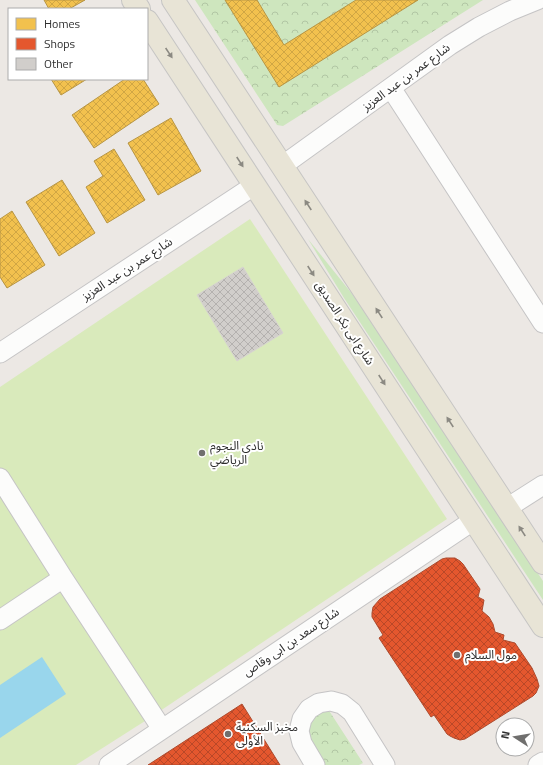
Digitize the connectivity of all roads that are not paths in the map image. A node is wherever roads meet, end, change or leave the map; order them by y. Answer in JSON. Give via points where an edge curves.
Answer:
{"nodes":[{"id":1,"x":173,"y":0,"type":"edge"},
{"id":2,"x":537,"y":0,"type":"edge"},
{"id":3,"x":148,"y":23,"type":"edge"},
{"id":4,"x":391,"y":88,"type":"junction"},
{"id":5,"x":282,"y":166,"type":"junction"},
{"id":6,"x":255,"y":185,"type":"junction"},
{"id":7,"x":362,"y":287,"type":"junction"},
{"id":8,"x":334,"y":307,"type":"junction"},
{"id":9,"x":543,"y":323,"type":"edge"},
{"id":10,"x":0,"y":352,"type":"edge"},
{"id":11,"x":0,"y":478,"type":"edge"},
{"id":12,"x":543,"y":485,"type":"edge"},
{"id":13,"x":507,"y":508,"type":"junction"},
{"id":14,"x":474,"y":520,"type":"junction"},
{"id":15,"x":543,"y":563,"type":"edge"},
{"id":16,"x":63,"y":578,"type":"junction"},
{"id":17,"x":0,"y":620,"type":"edge"},
{"id":18,"x":543,"y":626,"type":"edge"},
{"id":19,"x":162,"y":729,"type":"junction"},
{"id":20,"x":543,"y":762,"type":"edge"},
{"id":21,"x":109,"y":765,"type":"edge"},
{"id":22,"x":315,"y":765,"type":"edge"},
{"id":23,"x":385,"y":765,"type":"edge"},
{"id":24,"x":538,"y":765,"type":"edge"}],
"edges":[{"from":1,"to":5,"type":"main road"},
{"from":2,"to":4,"type":"street","name":"شارع عمر بن عبد العزيز","via":[[479,27]]},
{"from":3,"to":6,"type":"main road","name":"شارع ابى بكر الصديق","one_way":true},
{"from":4,"to":5,"type":"street","name":"شارع عمر بن عبد العزيز"},
{"from":4,"to":9,"type":"street"},
{"from":7,"to":5,"type":"main road","one_way":true},
{"from":6,"to":8,"type":"main road","name":"شارع ابى بكر الصديق","one_way":true},
{"from":6,"to":10,"type":"street","name":"شارع عمر بن عبد العزيز"},
{"from":7,"to":8,"type":"main road"},
{"from":13,"to":7,"type":"main road","one_way":true},
{"from":8,"to":14,"type":"main road","name":"شارع ابى بكر الصديق","one_way":true},
{"from":11,"to":16,"type":"street"},
{"from":12,"to":13,"type":"street"},
{"from":15,"to":13,"type":"main road","one_way":true},
{"from":14,"to":18,"type":"main road","name":"شارع ابى بكر الصديق"},
{"from":14,"to":19,"type":"street","name":"شارع سعد بن ابى وقاص"},
{"from":16,"to":17,"type":"street"},
{"from":16,"to":19,"type":"street"},
{"from":19,"to":21,"type":"street","name":"شارع سعد بن ابى وقاص"},
{"from":20,"to":24,"type":"street"},
{"from":22,"to":23,"type":"street","via":[[302,743],[299,731],[302,719],[309,709],[319,703],[331,701],[342,704],[352,712]]}]}
